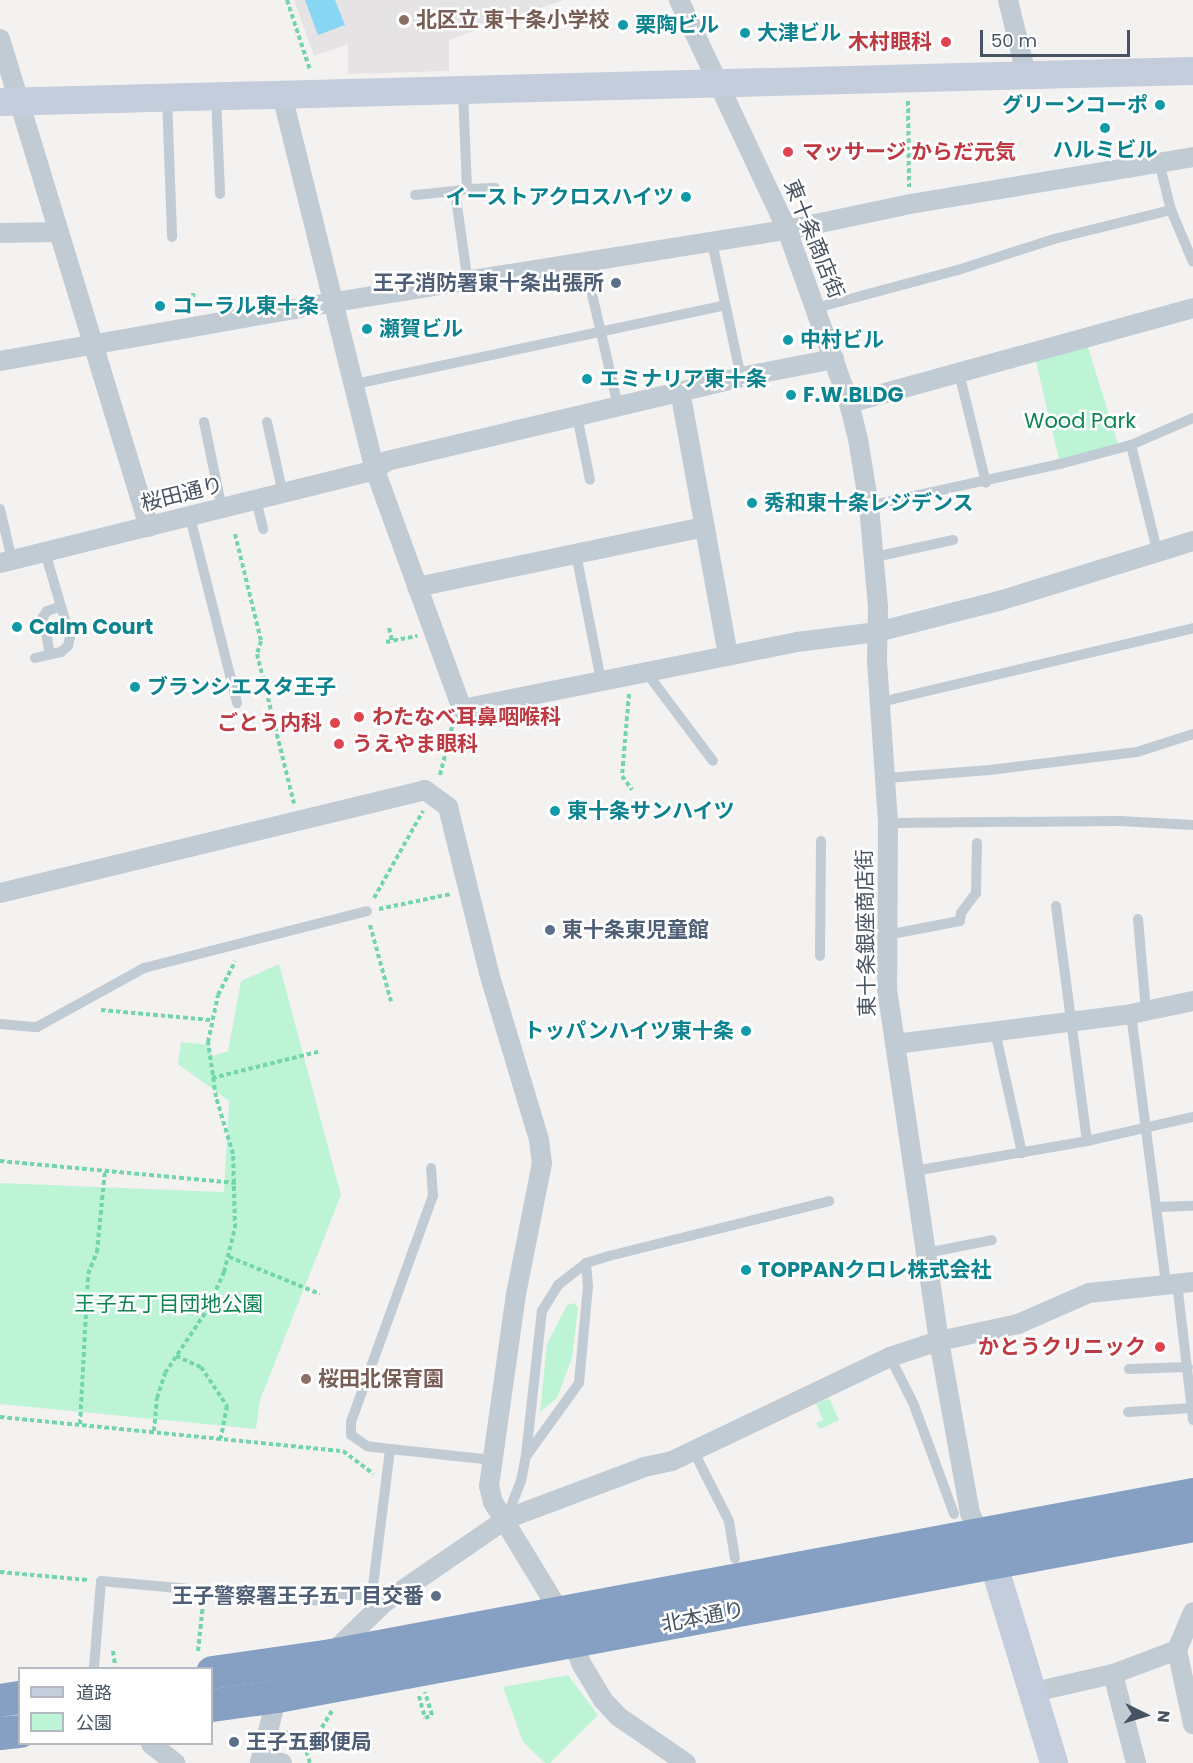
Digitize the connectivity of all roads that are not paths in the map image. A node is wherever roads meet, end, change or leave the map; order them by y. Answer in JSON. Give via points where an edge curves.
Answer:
{"nodes":[{"id":1,"x":679,"y":0,"type":"edge"},
{"id":2,"x":1008,"y":0,"type":"edge"},
{"id":3,"x":0,"y":39,"type":"edge"},
{"id":4,"x":1193,"y":71,"type":"edge"},
{"id":5,"x":1027,"y":78,"type":"junction"},
{"id":6,"x":719,"y":83,"type":"junction"},
{"id":7,"x":463,"y":89,"type":"junction"},
{"id":8,"x":282,"y":95,"type":"junction"},
{"id":9,"x":216,"y":96,"type":"junction"},
{"id":10,"x":167,"y":98,"type":"junction"},
{"id":11,"x":10,"y":102,"type":"edge"},
{"id":12,"x":1193,"y":157,"type":"edge"},
{"id":13,"x":1160,"y":166,"type":"junction"},
{"id":14,"x":495,"y":188,"type":"dead end"},
{"id":15,"x":467,"y":189,"type":"junction"},
{"id":16,"x":455,"y":190,"type":"junction"},
{"id":17,"x":220,"y":194,"type":"dead end"},
{"id":18,"x":415,"y":195,"type":"dead end"},
{"id":19,"x":1171,"y":210,"type":"junction"},
{"id":20,"x":787,"y":230,"type":"junction"},
{"id":21,"x":57,"y":232,"type":"junction"},
{"id":22,"x":0,"y":233,"type":"edge"},
{"id":23,"x":172,"y":237,"type":"dead end"},
{"id":24,"x":712,"y":242,"type":"junction"},
{"id":25,"x":1193,"y":262,"type":"edge"},
{"id":26,"x":585,"y":264,"type":"junction"},
{"id":27,"x":468,"y":283,"type":"junction"},
{"id":28,"x":335,"y":302,"type":"junction"},
{"id":29,"x":726,"y":305,"type":"junction"},
{"id":30,"x":816,"y":308,"type":"junction"},
{"id":31,"x":1193,"y":308,"type":"edge"},
{"id":32,"x":597,"y":331,"type":"junction"},
{"id":33,"x":93,"y":346,"type":"junction"},
{"id":34,"x":834,"y":359,"type":"junction"},
{"id":35,"x":0,"y":360,"type":"edge"},
{"id":36,"x":958,"y":373,"type":"junction"},
{"id":37,"x":741,"y":377,"type":"junction"},
{"id":38,"x":355,"y":384,"type":"junction"},
{"id":39,"x":680,"y":391,"type":"junction"},
{"id":40,"x":849,"y":403,"type":"junction"},
{"id":41,"x":618,"y":406,"type":"junction"},
{"id":42,"x":577,"y":416,"type":"junction"},
{"id":43,"x":1193,"y":418,"type":"edge"},
{"id":44,"x":204,"y":422,"type":"dead end"},
{"id":45,"x":267,"y":422,"type":"dead end"},
{"id":46,"x":1131,"y":445,"type":"junction"},
{"id":47,"x":375,"y":470,"type":"junction"},
{"id":48,"x":590,"y":480,"type":"dead end"},
{"id":49,"x":986,"y":483,"type":"junction"},
{"id":50,"x":283,"y":494,"type":"junction"},
{"id":51,"x":255,"y":500,"type":"junction"},
{"id":52,"x":869,"y":506,"type":"junction"},
{"id":53,"x":0,"y":509,"type":"edge"},
{"id":54,"x":222,"y":509,"type":"junction"},
{"id":55,"x":190,"y":517,"type":"junction"},
{"id":56,"x":149,"y":527,"type":"junction"},
{"id":57,"x":705,"y":527,"type":"junction"},
{"id":58,"x":263,"y":530,"type":"dead end"},
{"id":59,"x":953,"y":540,"type":"dead end"},
{"id":60,"x":1193,"y":541,"type":"edge"},
{"id":61,"x":1157,"y":550,"type":"junction"},
{"id":62,"x":45,"y":552,"type":"junction"},
{"id":63,"x":576,"y":554,"type":"junction"},
{"id":64,"x":875,"y":556,"type":"junction"},
{"id":65,"x":6,"y":562,"type":"edge"},
{"id":66,"x":417,"y":587,"type":"junction"},
{"id":67,"x":59,"y":607,"type":"junction"},
{"id":68,"x":1193,"y":628,"type":"edge"},
{"id":69,"x":877,"y":632,"type":"junction"},
{"id":70,"x":50,"y":654,"type":"junction"},
{"id":71,"x":728,"y":656,"type":"junction"},
{"id":72,"x":35,"y":658,"type":"dead end"},
{"id":73,"x":639,"y":674,"type":"junction"},
{"id":74,"x":601,"y":680,"type":"junction"},
{"id":75,"x":881,"y":702,"type":"junction"},
{"id":76,"x":237,"y":703,"type":"dead end"},
{"id":77,"x":1193,"y":734,"type":"edge"},
{"id":78,"x":713,"y":761,"type":"dead end"},
{"id":79,"x":887,"y":777,"type":"junction"},
{"id":80,"x":888,"y":823,"type":"junction"},
{"id":81,"x":1193,"y":825,"type":"edge"},
{"id":82,"x":821,"y":841,"type":"dead end"},
{"id":83,"x":977,"y":843,"type":"dead end"},
{"id":84,"x":0,"y":893,"type":"edge"},
{"id":85,"x":1056,"y":906,"type":"dead end"},
{"id":86,"x":367,"y":911,"type":"road end"},
{"id":87,"x":1138,"y":920,"type":"dead end"},
{"id":88,"x":887,"y":935,"type":"junction"},
{"id":89,"x":820,"y":956,"type":"dead end"},
{"id":90,"x":1193,"y":1001,"type":"edge"},
{"id":91,"x":1139,"y":1012,"type":"junction"},
{"id":92,"x":1070,"y":1021,"type":"junction"},
{"id":93,"x":0,"y":1024,"type":"edge"},
{"id":94,"x":995,"y":1031,"type":"junction"},
{"id":95,"x":895,"y":1044,"type":"junction"},
{"id":96,"x":1193,"y":1117,"type":"edge"},
{"id":97,"x":1144,"y":1130,"type":"junction"},
{"id":98,"x":1087,"y":1141,"type":"junction"},
{"id":99,"x":1022,"y":1153,"type":"junction"},
{"id":100,"x":431,"y":1168,"type":"dead end"},
{"id":101,"x":914,"y":1171,"type":"junction"},
{"id":102,"x":830,"y":1201,"type":"dead end"},
{"id":103,"x":1193,"y":1206,"type":"edge"},
{"id":104,"x":1158,"y":1207,"type":"junction"},
{"id":105,"x":992,"y":1240,"type":"dead end"},
{"id":106,"x":926,"y":1253,"type":"junction"},
{"id":107,"x":586,"y":1263,"type":"junction"},
{"id":108,"x":1179,"y":1283,"type":"edge"},
{"id":109,"x":939,"y":1341,"type":"junction"},
{"id":110,"x":890,"y":1357,"type":"junction"},
{"id":111,"x":1188,"y":1367,"type":"junction"},
{"id":112,"x":1130,"y":1369,"type":"dead end"},
{"id":113,"x":1192,"y":1408,"type":"edge"},
{"id":114,"x":1128,"y":1412,"type":"dead end"},
{"id":115,"x":1193,"y":1420,"type":"edge"},
{"id":116,"x":390,"y":1449,"type":"junction"},
{"id":117,"x":694,"y":1452,"type":"junction"},
{"id":118,"x":526,"y":1455,"type":"junction"},
{"id":119,"x":493,"y":1460,"type":"junction"},
{"id":120,"x":1193,"y":1494,"type":"edge"},
{"id":121,"x":506,"y":1519,"type":"junction"},
{"id":122,"x":967,"y":1523,"type":"junction"},
{"id":123,"x":1193,"y":1525,"type":"edge"},
{"id":124,"x":735,"y":1559,"type":"dead end"},
{"id":125,"x":993,"y":1562,"type":"junction"},
{"id":126,"x":372,"y":1596,"type":"junction"},
{"id":127,"x":561,"y":1612,"type":"junction"},
{"id":128,"x":1193,"y":1612,"type":"edge"},
{"id":129,"x":369,"y":1617,"type":"junction"},
{"id":130,"x":573,"y":1642,"type":"junction"},
{"id":131,"x":1177,"y":1650,"type":"junction"},
{"id":132,"x":331,"y":1655,"type":"junction"},
{"id":133,"x":205,"y":1665,"type":"edge"},
{"id":134,"x":94,"y":1667,"type":"edge"},
{"id":135,"x":1113,"y":1674,"type":"junction"},
{"id":136,"x":1034,"y":1692,"type":"junction"},
{"id":137,"x":277,"y":1696,"type":"junction"},
{"id":138,"x":18,"y":1697,"type":"edge"},
{"id":139,"x":0,"y":1700,"type":"edge"},
{"id":140,"x":213,"y":1705,"type":"edge"},
{"id":141,"x":1193,"y":1724,"type":"edge"},
{"id":142,"x":18,"y":1731,"type":"edge"},
{"id":143,"x":0,"y":1733,"type":"edge"},
{"id":144,"x":153,"y":1745,"type":"edge"},
{"id":145,"x":260,"y":1762,"type":"edge"},
{"id":146,"x":174,"y":1763,"type":"edge"},
{"id":147,"x":282,"y":1763,"type":"edge"},
{"id":148,"x":686,"y":1763,"type":"edge"},
{"id":149,"x":1054,"y":1763,"type":"edge"},
{"id":150,"x":1136,"y":1763,"type":"edge"}],
"edges":[{"from":1,"to":6,"type":"street","name":"東十条商店街"},
{"from":2,"to":5,"type":"street"},
{"from":3,"to":11,"type":"street"},
{"from":4,"to":5,"type":"street"},
{"from":5,"to":6,"type":"street"},
{"from":6,"to":7,"type":"street"},
{"from":6,"to":20,"type":"street","name":"東十条商店街"},
{"from":7,"to":8,"type":"street"},
{"from":7,"to":15,"type":"lane"},
{"from":8,"to":9,"type":"street"},
{"from":8,"to":28,"type":"street"},
{"from":9,"to":10,"type":"street"},
{"from":9,"to":17,"type":"lane"},
{"from":10,"to":11,"type":"street"},
{"from":10,"to":23,"type":"lane"},
{"from":11,"to":21,"type":"street"},
{"from":12,"to":13,"type":"street"},
{"from":13,"to":19,"type":"lane"},
{"from":13,"to":20,"type":"street","via":[[910,204]]},
{"from":14,"to":15,"type":"lane"},
{"from":15,"to":16,"type":"lane"},
{"from":16,"to":18,"type":"lane"},
{"from":16,"to":27,"type":"lane"},
{"from":19,"to":25,"type":"lane"},
{"from":19,"to":30,"type":"lane","via":[[1054,239],[958,270]]},
{"from":20,"to":24,"type":"street"},
{"from":20,"to":30,"type":"street","name":"東十条商店街"},
{"from":21,"to":22,"type":"street"},
{"from":21,"to":33,"type":"street"},
{"from":24,"to":26,"type":"street"},
{"from":24,"to":29,"type":"lane"},
{"from":26,"to":27,"type":"street"},
{"from":26,"to":32,"type":"lane"},
{"from":27,"to":28,"type":"street"},
{"from":28,"to":33,"type":"street"},
{"from":28,"to":38,"type":"street"},
{"from":29,"to":32,"type":"lane"},
{"from":29,"to":37,"type":"lane"},
{"from":30,"to":34,"type":"street","name":"東十条商店街"},
{"from":31,"to":36,"type":"street"},
{"from":32,"to":38,"type":"lane"},
{"from":32,"to":41,"type":"lane"},
{"from":33,"to":35,"type":"street"},
{"from":33,"to":56,"type":"street"},
{"from":34,"to":37,"type":"street","name":"桜田通り"},
{"from":34,"to":40,"type":"street","name":"東十条商店街"},
{"from":36,"to":40,"type":"street"},
{"from":36,"to":49,"type":"lane"},
{"from":37,"to":39,"type":"street","name":"桜田通り"},
{"from":38,"to":47,"type":"street"},
{"from":39,"to":41,"type":"street","name":"桜田通り"},
{"from":39,"to":57,"type":"street"},
{"from":40,"to":52,"type":"street","name":"東十条銀座商店街"},
{"from":41,"to":42,"type":"street","name":"桜田通り"},
{"from":42,"to":47,"type":"street","name":"桜田通り","via":[[387,461]]},
{"from":42,"to":48,"type":"lane"},
{"from":43,"to":46,"type":"lane"},
{"from":44,"to":54,"type":"lane"},
{"from":45,"to":50,"type":"lane"},
{"from":46,"to":49,"type":"lane"},
{"from":46,"to":61,"type":"lane"},
{"from":47,"to":50,"type":"street","name":"桜田通り"},
{"from":47,"to":66,"type":"street"},
{"from":49,"to":52,"type":"lane"},
{"from":50,"to":51,"type":"street","name":"桜田通り"},
{"from":51,"to":54,"type":"street","name":"桜田通り"},
{"from":51,"to":58,"type":"lane"},
{"from":52,"to":64,"type":"street","name":"東十条銀座商店街"},
{"from":53,"to":65,"type":"lane"},
{"from":54,"to":55,"type":"street","name":"桜田通り"},
{"from":55,"to":56,"type":"street","name":"桜田通り"},
{"from":55,"to":76,"type":"lane"},
{"from":56,"to":62,"type":"street","name":"桜田通り"},
{"from":57,"to":63,"type":"street"},
{"from":57,"to":71,"type":"street"},
{"from":59,"to":64,"type":"lane"},
{"from":60,"to":61,"type":"street"},
{"from":61,"to":69,"type":"street","via":[[999,601]]},
{"from":62,"to":65,"type":"street","name":"桜田通り"},
{"from":62,"to":67,"type":"lane"},
{"from":63,"to":66,"type":"street"},
{"from":63,"to":74,"type":"lane"},
{"from":64,"to":69,"type":"street","name":"東十条銀座商店街"},
{"from":66,"to":74,"type":"street","via":[[462,709]]},
{"from":67,"to":70,"type":"lane","via":[[43,617]]},
{"from":67,"to":70,"type":"lane","via":[[70,637],[68,646]]},
{"from":68,"to":75,"type":"lane"},
{"from":69,"to":71,"type":"street"},
{"from":69,"to":75,"type":"street","name":"東十条銀座商店街"},
{"from":70,"to":72,"type":"lane"},
{"from":71,"to":73,"type":"street"},
{"from":73,"to":74,"type":"street"},
{"from":73,"to":78,"type":"lane"},
{"from":75,"to":79,"type":"street","name":"東十条銀座商店街"},
{"from":77,"to":79,"type":"lane","via":[[1137,752],[990,770]]},
{"from":79,"to":80,"type":"street","name":"東十条銀座商店街"},
{"from":80,"to":81,"type":"lane","via":[[1120,821]]},
{"from":80,"to":88,"type":"street","name":"東十条銀座商店街"},
{"from":82,"to":89,"type":"lane"},
{"from":83,"to":88,"type":"lane","via":[[976,893],[961,913],[960,921]]},
{"from":84,"to":119,"type":"street","via":[[425,790],[448,807],[542,1163],[516,1294]]},
{"from":85,"to":92,"type":"lane"},
{"from":86,"to":93,"type":"lane","via":[[144,968],[37,1027]]},
{"from":87,"to":91,"type":"lane"},
{"from":88,"to":95,"type":"street","name":"東十条銀座商店街","via":[[887,989]]},
{"from":90,"to":91,"type":"street"},
{"from":91,"to":92,"type":"street"},
{"from":91,"to":97,"type":"lane"},
{"from":92,"to":94,"type":"street"},
{"from":92,"to":98,"type":"lane"},
{"from":94,"to":95,"type":"street"},
{"from":94,"to":99,"type":"lane"},
{"from":95,"to":101,"type":"street","name":"東十条銀座商店街"},
{"from":96,"to":97,"type":"lane"},
{"from":97,"to":98,"type":"lane"},
{"from":97,"to":104,"type":"lane"},
{"from":98,"to":99,"type":"lane"},
{"from":99,"to":101,"type":"lane"},
{"from":100,"to":116,"type":"lane","via":[[433,1196],[351,1422],[351,1436],[367,1446]]},
{"from":101,"to":106,"type":"street","name":"東十条銀座商店街"},
{"from":102,"to":107,"type":"lane"},
{"from":103,"to":104,"type":"lane"},
{"from":104,"to":108,"type":"lane"},
{"from":105,"to":106,"type":"lane"},
{"from":106,"to":109,"type":"street","name":"東十条銀座商店街"},
{"from":107,"to":118,"type":"lane","via":[[588,1286],[579,1383]]},
{"from":107,"to":118,"type":"lane","via":[[558,1285],[542,1311]]},
{"from":108,"to":109,"type":"street","via":[[1089,1293],[1018,1324]]},
{"from":108,"to":111,"type":"lane"},
{"from":109,"to":110,"type":"street"},
{"from":109,"to":122,"type":"street","name":"東十条銀座商店街","via":[[970,1513]]},
{"from":110,"to":117,"type":"street"},
{"from":110,"to":122,"type":"lane"},
{"from":111,"to":112,"type":"lane"},
{"from":111,"to":113,"type":"lane"},
{"from":113,"to":114,"type":"lane"},
{"from":113,"to":115,"type":"lane"},
{"from":116,"to":119,"type":"lane"},
{"from":116,"to":126,"type":"lane"},
{"from":117,"to":121,"type":"street"},
{"from":117,"to":124,"type":"lane","via":[[729,1521]]},
{"from":118,"to":121,"type":"lane"},
{"from":119,"to":121,"type":"street","via":[[489,1486],[493,1502]]},
{"from":120,"to":122,"type":"highway","name":"北本通り"},
{"from":121,"to":127,"type":"street"},
{"from":121,"to":129,"type":"street"},
{"from":122,"to":125,"type":"street","name":"東十条銀座商店街"},
{"from":122,"to":127,"type":"highway","name":"北本通り"},
{"from":123,"to":125,"type":"highway","name":"北本通り"},
{"from":125,"to":130,"type":"highway","name":"北本通り"},
{"from":125,"to":136,"type":"street"},
{"from":126,"to":129,"type":"lane"},
{"from":126,"to":134,"type":"lane","via":[[343,1593],[330,1602],[101,1581]]},
{"from":127,"to":130,"type":"street"},
{"from":127,"to":132,"type":"highway","name":"北本通り"},
{"from":128,"to":131,"type":"street"},
{"from":129,"to":132,"type":"street"},
{"from":130,"to":137,"type":"highway","name":"北本通り"},
{"from":130,"to":148,"type":"street","via":[[603,1700],[619,1717]]},
{"from":131,"to":135,"type":"street"},
{"from":131,"to":141,"type":"street"},
{"from":132,"to":133,"type":"highway","name":"北本通り"},
{"from":132,"to":137,"type":"street"},
{"from":135,"to":136,"type":"street"},
{"from":135,"to":150,"type":"street"},
{"from":136,"to":149,"type":"street"},
{"from":137,"to":140,"type":"highway","name":"北本通り"},
{"from":137,"to":145,"type":"street"},
{"from":138,"to":139,"type":"highway"},
{"from":142,"to":143,"type":"highway"},
{"from":144,"to":146,"type":"street"},
{"from":145,"to":147,"type":"street"}]}
